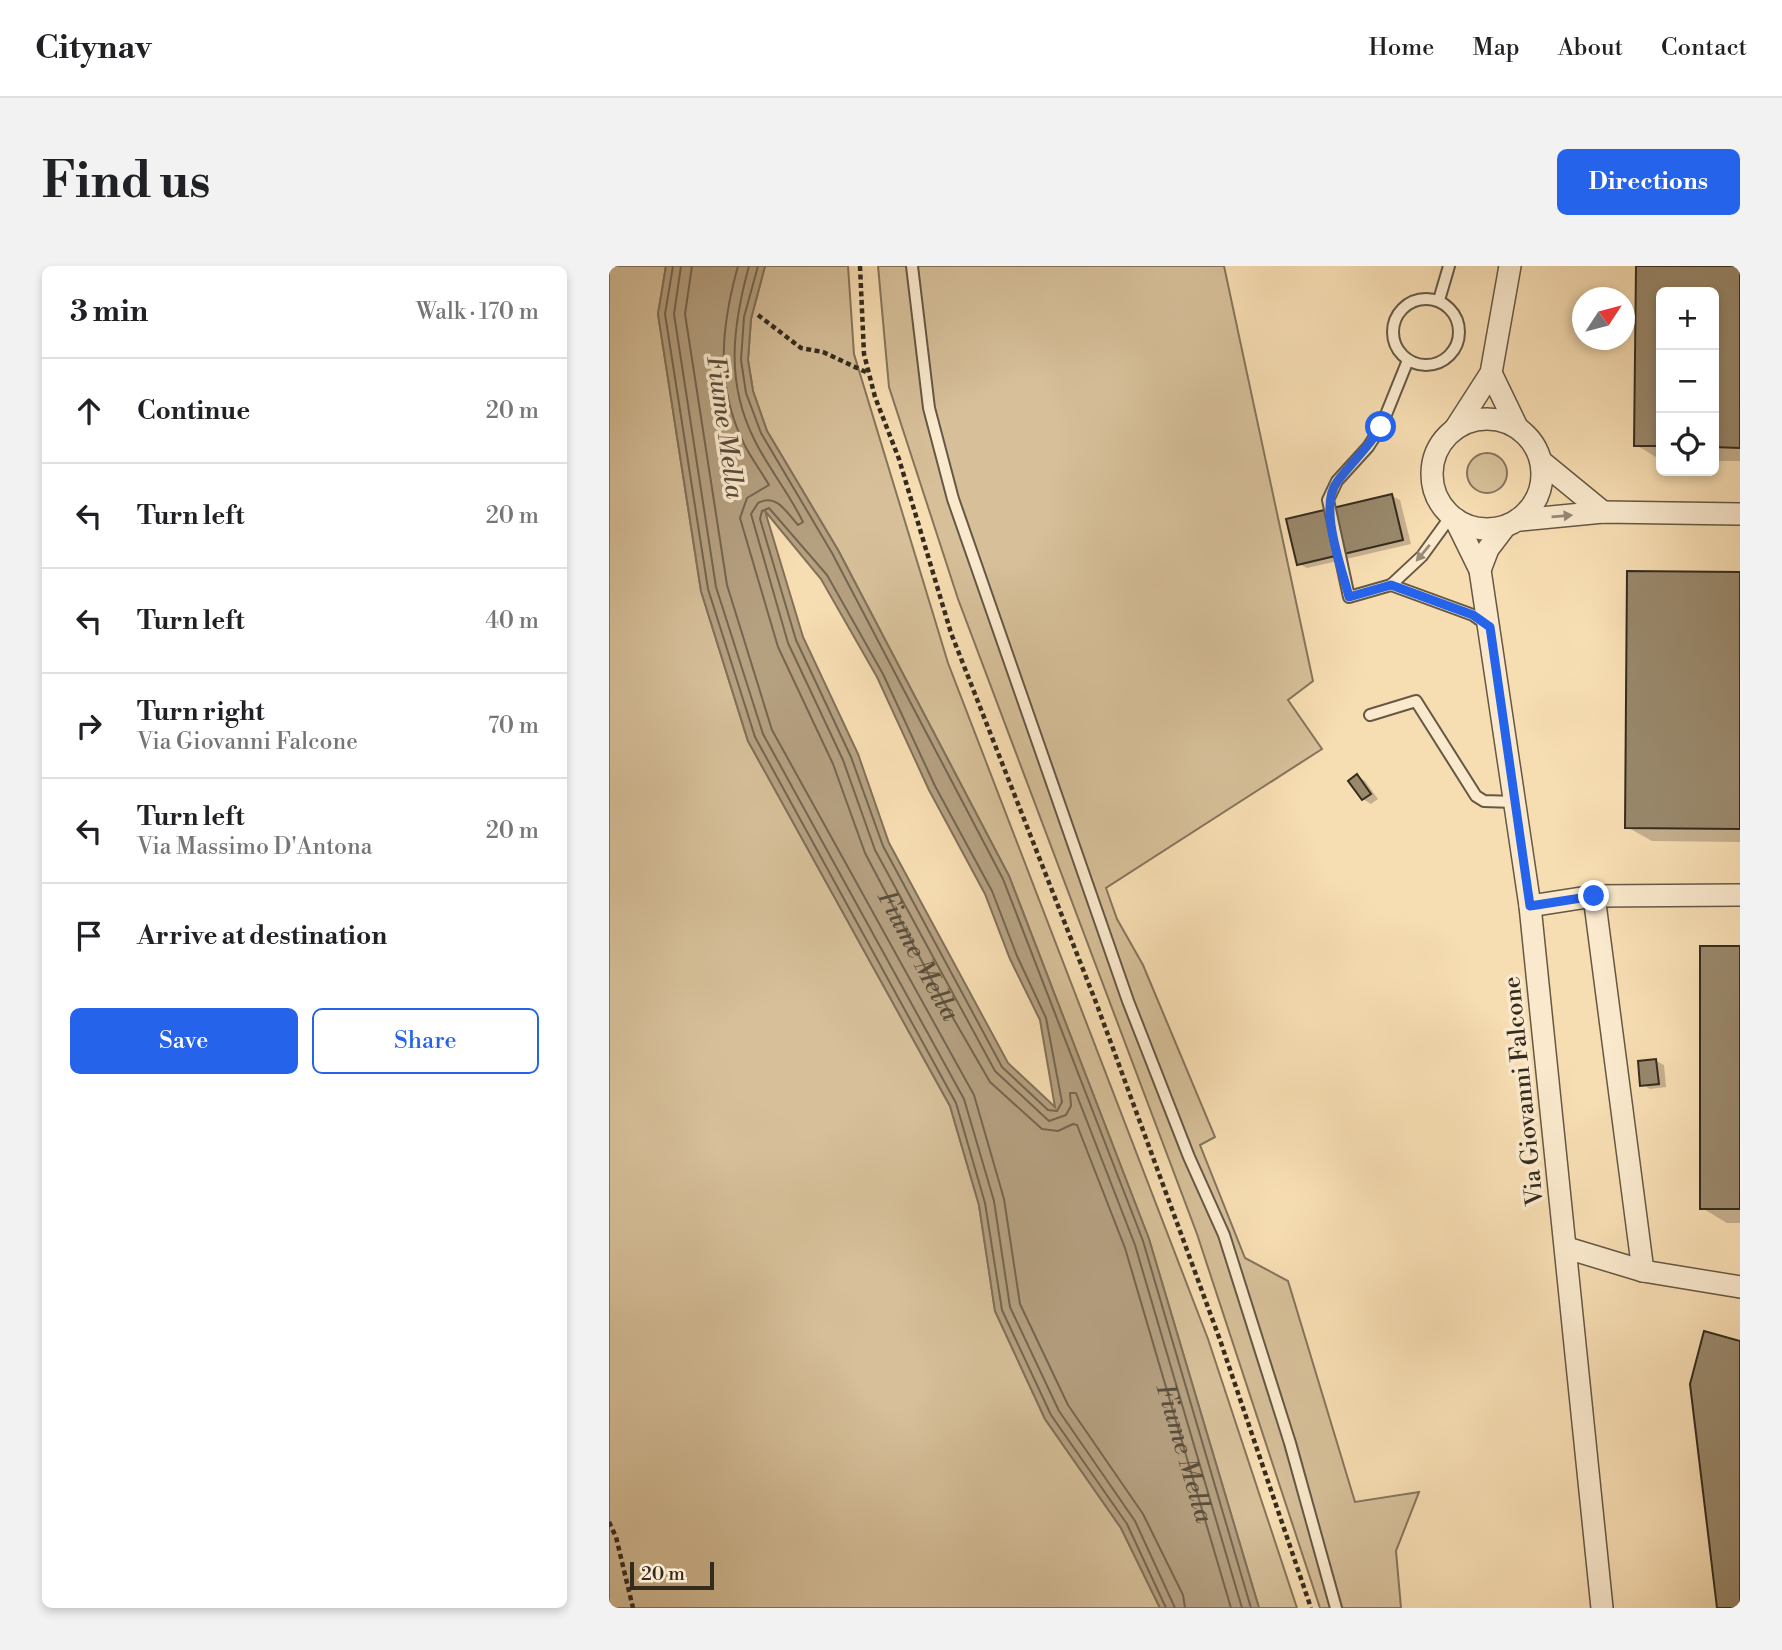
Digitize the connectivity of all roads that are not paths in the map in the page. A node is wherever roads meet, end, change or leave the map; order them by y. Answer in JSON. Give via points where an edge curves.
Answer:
{"nodes":[{"id":1,"x":912,"y":266,"type":"edge"},
{"id":2,"x":1449,"y":266,"type":"edge"},
{"id":3,"x":1510,"y":266,"type":"edge"},
{"id":4,"x":1439,"y":300,"type":"junction"},
{"id":5,"x":1408,"y":360,"type":"junction"},
{"id":6,"x":1491,"y":373,"type":"junction"},
{"id":7,"x":1517,"y":427,"type":"junction"},
{"id":8,"x":1455,"y":429,"type":"junction"},
{"id":9,"x":1542,"y":462,"type":"junction"},
{"id":10,"x":1604,"y":512,"type":"junction"},
{"id":11,"x":1740,"y":514,"type":"edge"},
{"id":12,"x":1453,"y":518,"type":"junction"},
{"id":13,"x":1512,"y":524,"type":"junction"},
{"id":14,"x":1479,"y":570,"type":"junction"},
{"id":15,"x":1391,"y":585,"type":"junction"},
{"id":16,"x":1490,"y":627,"type":"junction"},
{"id":17,"x":1370,"y":715,"type":"dead end"},
{"id":18,"x":1515,"y":802,"type":"junction"},
{"id":19,"x":1740,"y":895,"type":"edge"},
{"id":20,"x":1594,"y":896,"type":"junction"},
{"id":21,"x":1530,"y":906,"type":"junction"},
{"id":22,"x":1567,"y":1248,"type":"junction"},
{"id":23,"x":1643,"y":1270,"type":"junction"},
{"id":24,"x":1740,"y":1287,"type":"edge"},
{"id":25,"x":1336,"y":1608,"type":"edge"},
{"id":26,"x":1602,"y":1608,"type":"edge"}],
"edges":[{"from":1,"to":25,"type":"lane","via":[[929,408],[953,499],[1129,1001],[1224,1235]]},
{"from":2,"to":4,"type":"lane"},
{"from":3,"to":6,"type":"street","name":"Via Giovanni Falcone"},
{"from":4,"to":5,"type":"lane","via":[[1417,299],[1398,311],[1392,332],[1399,353]]},
{"from":4,"to":5,"type":"lane","via":[[1455,315],[1456,347],[1440,362],[1418,365]]},
{"from":5,"to":15,"type":"lane","via":[[1381,427],[1337,481],[1328,500],[1349,597]]},
{"from":6,"to":7,"type":"street"},
{"from":6,"to":8,"type":"street","name":"Via Giovanni Falcone"},
{"from":7,"to":8,"type":"street","via":[[1485,419]]},
{"from":7,"to":9,"type":"street","via":[[1533,442]]},
{"from":8,"to":12,"type":"street","name":"Via Giovanni Falcone","via":[[1440,445],[1433,464],[1433,485],[1440,504]]},
{"from":9,"to":10,"type":"street"},
{"from":9,"to":13,"type":"street","via":[[1542,484],[1535,504]]},
{"from":10,"to":11,"type":"street"},
{"from":13,"to":10,"type":"street","one_way":true},
{"from":12,"to":13,"type":"street","via":[[1478,529]]},
{"from":12,"to":14,"type":"street","name":"Via Giovanni Falcone"},
{"from":12,"to":15,"type":"lane","one_way":true},
{"from":13,"to":14,"type":"street","via":[[1488,549]]},
{"from":14,"to":16,"type":"street","name":"Via Giovanni Falcone"},
{"from":15,"to":16,"type":"lane","via":[[1473,615]]},
{"from":16,"to":18,"type":"street","name":"Via Giovanni Falcone"},
{"from":17,"to":18,"type":"lane","via":[[1416,701],[1476,796],[1484,801]]},
{"from":18,"to":21,"type":"street","name":"Via Giovanni Falcone"},
{"from":19,"to":20,"type":"street"},
{"from":20,"to":21,"type":"street"},
{"from":20,"to":23,"type":"street"},
{"from":21,"to":22,"type":"street","name":"Via Giovanni Falcone"},
{"from":22,"to":23,"type":"street"},
{"from":22,"to":26,"type":"street","name":"Via Giovanni Falcone"},
{"from":23,"to":24,"type":"street"}]}
